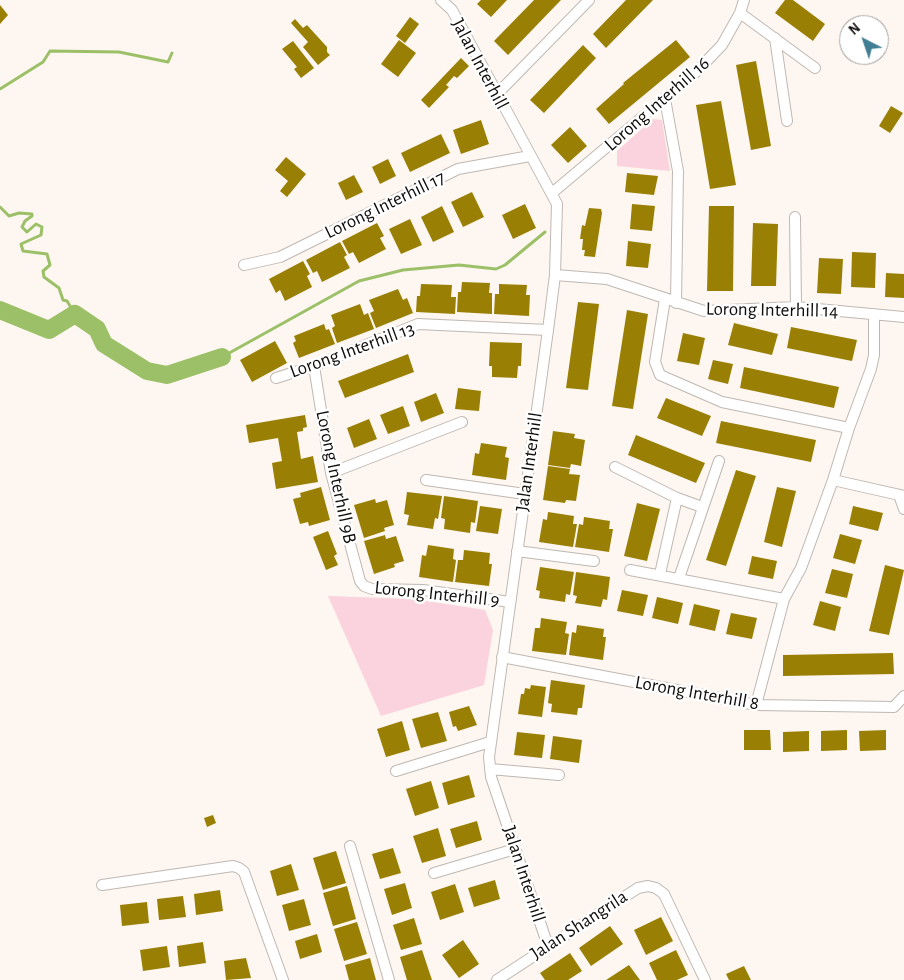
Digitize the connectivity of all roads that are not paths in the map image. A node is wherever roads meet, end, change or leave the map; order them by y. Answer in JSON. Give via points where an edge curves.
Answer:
{"nodes":[{"id":1,"x":442,"y":0,"type":"edge"},
{"id":2,"x":589,"y":0,"type":"edge"},
{"id":3,"x":744,"y":0,"type":"edge"},
{"id":4,"x":740,"y":13,"type":"junction"},
{"id":5,"x":774,"y":38,"type":"junction"},
{"id":6,"x":815,"y":68,"type":"dead end"},
{"id":7,"x":497,"y":94,"type":"junction"},
{"id":8,"x":666,"y":99,"type":"junction"},
{"id":9,"x":787,"y":121,"type":"dead end"},
{"id":10,"x":530,"y":156,"type":"junction"},
{"id":11,"x":552,"y":194,"type":"junction"},
{"id":12,"x":795,"y":217,"type":"dead end"},
{"id":13,"x":244,"y":265,"type":"dead end"},
{"id":14,"x":555,"y":274,"type":"junction"},
{"id":15,"x":671,"y":301,"type":"junction"},
{"id":16,"x":796,"y":307,"type":"junction"},
{"id":17,"x":874,"y":314,"type":"junction"},
{"id":18,"x":904,"y":316,"type":"edge"},
{"id":19,"x":548,"y":330,"type":"junction"},
{"id":20,"x":314,"y":366,"type":"junction"},
{"id":21,"x":276,"y":378,"type":"dead end"},
{"id":22,"x":462,"y":422,"type":"dead end"},
{"id":23,"x":849,"y":428,"type":"junction"},
{"id":24,"x":719,"y":461,"type":"dead end"},
{"id":25,"x":615,"y":467,"type":"dead end"},
{"id":26,"x":331,"y":473,"type":"junction"},
{"id":27,"x":426,"y":480,"type":"dead end"},
{"id":28,"x":833,"y":480,"type":"junction"},
{"id":29,"x":525,"y":494,"type":"junction"},
{"id":30,"x":902,"y":495,"type":"edge"},
{"id":31,"x":677,"y":498,"type":"junction"},
{"id":32,"x":702,"y":507,"type":"junction"},
{"id":33,"x":904,"y":509,"type":"edge"},
{"id":34,"x":517,"y":551,"type":"junction"},
{"id":35,"x":594,"y":561,"type":"dead end"},
{"id":36,"x":630,"y":570,"type":"dead end"},
{"id":37,"x":660,"y":574,"type":"junction"},
{"id":38,"x":679,"y":578,"type":"junction"},
{"id":39,"x":364,"y":586,"type":"joint"},
{"id":40,"x":784,"y":599,"type":"junction"},
{"id":41,"x":510,"y":602,"type":"junction"},
{"id":42,"x":502,"y":657,"type":"junction"},
{"id":43,"x":904,"y":696,"type":"edge"},
{"id":44,"x":756,"y":705,"type":"junction"},
{"id":45,"x":490,"y":742,"type":"junction"},
{"id":46,"x":490,"y":769,"type":"junction"},
{"id":47,"x":396,"y":771,"type":"dead end"},
{"id":48,"x":559,"y":775,"type":"dead end"},
{"id":49,"x":350,"y":846,"type":"dead end"},
{"id":50,"x":515,"y":849,"type":"junction"},
{"id":51,"x":434,"y":874,"type":"dead end"},
{"id":52,"x":102,"y":885,"type":"dead end"},
{"id":53,"x":548,"y":946,"type":"junction"},
{"id":54,"x":282,"y":980,"type":"edge"},
{"id":55,"x":389,"y":980,"type":"edge"},
{"id":56,"x":496,"y":980,"type":"edge"},
{"id":57,"x":706,"y":980,"type":"edge"}],
"edges":[{"from":1,"to":7,"type":"street","name":"Jalan Interhill","via":[[452,10]]},
{"from":2,"to":7,"type":"street"},
{"from":3,"to":4,"type":"street","name":"Lorong Interhill 16"},
{"from":4,"to":5,"type":"street"},
{"from":4,"to":8,"type":"street","name":"Lorong Interhill 16","via":[[722,45]]},
{"from":5,"to":6,"type":"street"},
{"from":5,"to":9,"type":"street"},
{"from":7,"to":10,"type":"street","name":"Jalan Interhill"},
{"from":8,"to":11,"type":"street","name":"Lorong Interhill 16"},
{"from":8,"to":15,"type":"street","via":[[678,171]]},
{"from":10,"to":11,"type":"street","name":"Jalan Interhill"},
{"from":10,"to":13,"type":"street","name":"Lorong Interhill 17","via":[[458,169],[280,257]]},
{"from":11,"to":14,"type":"street","name":"Jalan Interhill","via":[[557,204]]},
{"from":12,"to":16,"type":"street"},
{"from":14,"to":15,"type":"street","name":"Lorong Interhill 14","via":[[607,279]]},
{"from":14,"to":19,"type":"street","name":"Jalan Interhill"},
{"from":15,"to":16,"type":"street","name":"Lorong Interhill 14","via":[[704,311]]},
{"from":15,"to":23,"type":"street","via":[[655,362],[660,375],[722,402]]},
{"from":16,"to":17,"type":"street","name":"Lorong Interhill 14"},
{"from":17,"to":18,"type":"street","name":"Lorong Interhill 14"},
{"from":17,"to":23,"type":"street","via":[[872,369]]},
{"from":19,"to":20,"type":"street","name":"Lorong Interhill 13","via":[[418,324]]},
{"from":19,"to":29,"type":"street","name":"Jalan Interhill"},
{"from":20,"to":21,"type":"street","name":"Lorong Interhill 13"},
{"from":20,"to":26,"type":"street","name":"Lorong Interhill 9B"},
{"from":22,"to":26,"type":"street"},
{"from":23,"to":28,"type":"street"},
{"from":24,"to":32,"type":"street"},
{"from":25,"to":31,"type":"street"},
{"from":26,"to":39,"type":"street","name":"Lorong Interhill 9B"},
{"from":27,"to":29,"type":"street"},
{"from":28,"to":30,"type":"street"},
{"from":28,"to":40,"type":"street","via":[[801,568]]},
{"from":29,"to":34,"type":"street","name":"Jalan Interhill"},
{"from":30,"to":33,"type":"street"},
{"from":31,"to":32,"type":"street"},
{"from":31,"to":37,"type":"street"},
{"from":32,"to":38,"type":"street"},
{"from":34,"to":35,"type":"street"},
{"from":34,"to":41,"type":"street","name":"Jalan Interhill"},
{"from":36,"to":37,"type":"street"},
{"from":37,"to":38,"type":"street"},
{"from":38,"to":40,"type":"street"},
{"from":39,"to":41,"type":"street","name":"Lorong Interhill 9"},
{"from":40,"to":44,"type":"street"},
{"from":41,"to":42,"type":"street","name":"Jalan Interhill"},
{"from":42,"to":44,"type":"street","name":"Lorong Interhill 8"},
{"from":42,"to":45,"type":"street","name":"Jalan Interhill"},
{"from":43,"to":44,"type":"street","name":"Lorong Interhill 8","via":[[894,708]]},
{"from":45,"to":46,"type":"street","name":"Jalan Interhill"},
{"from":45,"to":47,"type":"street"},
{"from":46,"to":48,"type":"street"},
{"from":46,"to":50,"type":"street","name":"Jalan Interhill"},
{"from":49,"to":55,"type":"street"},
{"from":50,"to":51,"type":"street"},
{"from":50,"to":53,"type":"street","name":"Jalan Interhill"},
{"from":52,"to":54,"type":"street","via":[[233,866],[240,868]]},
{"from":53,"to":56,"type":"street","name":"Jalan Shangrila"},
{"from":53,"to":57,"type":"street","name":"Jalan Shangrila","via":[[638,888],[648,886],[664,894]]}]}
